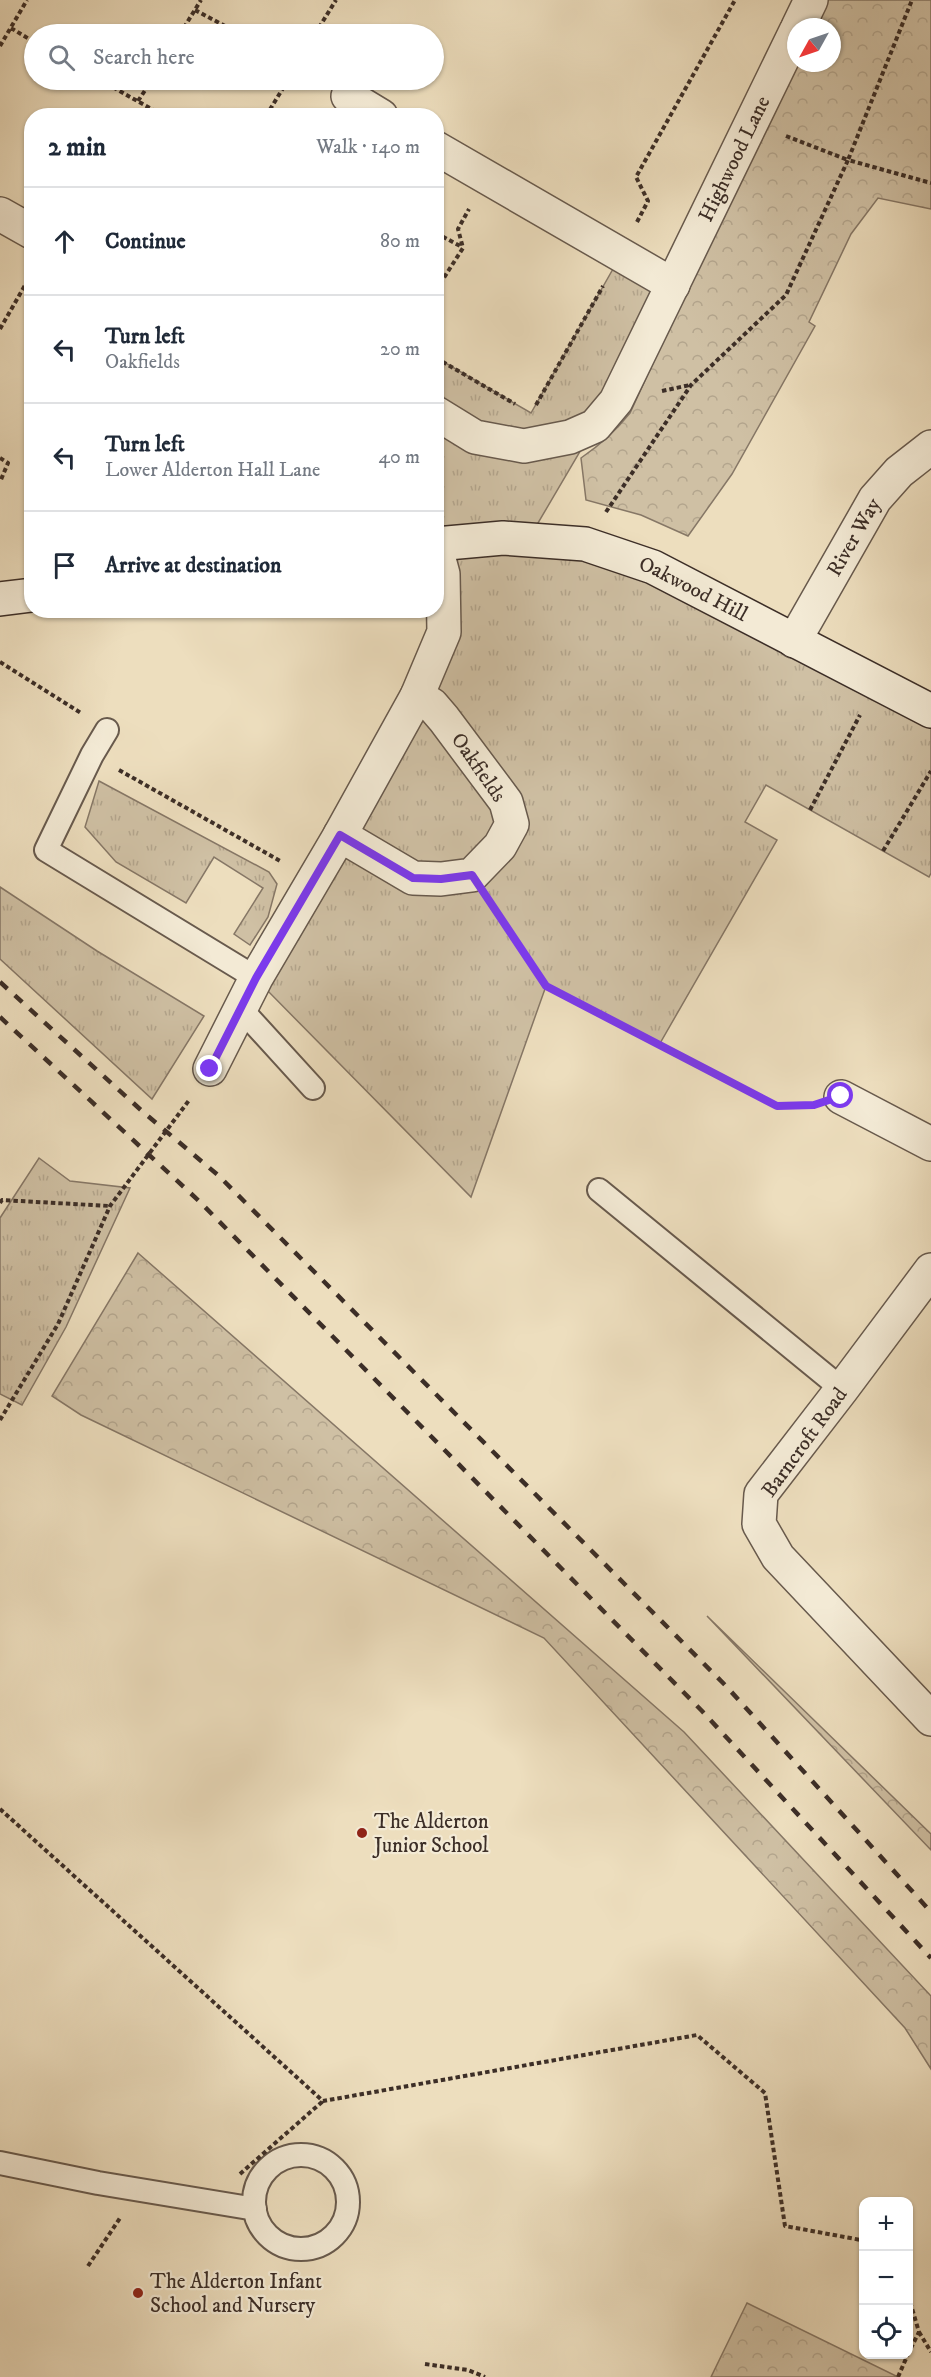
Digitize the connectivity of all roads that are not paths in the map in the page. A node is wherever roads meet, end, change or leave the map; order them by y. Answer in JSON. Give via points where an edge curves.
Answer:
{"nodes":[{"id":1,"x":811,"y":0,"type":"edge"},
{"id":2,"x":802,"y":18,"type":"edge"},
{"id":3,"x":787,"y":50,"type":"edge"},
{"id":4,"x":348,"y":96,"type":"dead end"},
{"id":5,"x":368,"y":108,"type":"edge"},
{"id":6,"x":444,"y":153,"type":"edge"},
{"id":7,"x":0,"y":214,"type":"edge"},
{"id":8,"x":24,"y":228,"type":"edge"},
{"id":9,"x":673,"y":285,"type":"junction"},
{"id":10,"x":444,"y":418,"type":"edge"},
{"id":11,"x":931,"y":447,"type":"edge"},
{"id":12,"x":444,"y":545,"type":"edge"},
{"id":13,"x":24,"y":596,"type":"edge"},
{"id":14,"x":0,"y":599,"type":"edge"},
{"id":15,"x":444,"y":618,"type":"edge"},
{"id":16,"x":794,"y":641,"type":"junction"},
{"id":17,"x":417,"y":696,"type":"junction"},
{"id":18,"x":931,"y":711,"type":"edge"},
{"id":19,"x":107,"y":730,"type":"road end"},
{"id":20,"x":340,"y":835,"type":"junction"},
{"id":21,"x":256,"y":978,"type":"junction"},
{"id":22,"x":241,"y":1009,"type":"junction"},
{"id":23,"x":210,"y":1069,"type":"road end"},
{"id":24,"x":313,"y":1088,"type":"dead end"},
{"id":25,"x":841,"y":1096,"type":"road end"},
{"id":26,"x":931,"y":1144,"type":"edge"},
{"id":27,"x":599,"y":1190,"type":"dead end"},
{"id":28,"x":931,"y":1270,"type":"edge"},
{"id":29,"x":842,"y":1389,"type":"junction"},
{"id":30,"x":931,"y":1719,"type":"edge"},
{"id":31,"x":0,"y":2163,"type":"edge"},
{"id":32,"x":255,"y":2209,"type":"junction"}],
"edges":[{"from":1,"to":2,"type":"street"},
{"from":3,"to":9,"type":"street","name":"Highwood Lane"},
{"from":4,"to":5,"type":"street"},
{"from":6,"to":9,"type":"street"},
{"from":7,"to":8,"type":"street"},
{"from":9,"to":10,"type":"street","name":"Highwood Lane","via":[[616,401],[595,426],[524,446],[475,437]]},
{"from":11,"to":16,"type":"street","name":"River Way","via":[[899,472],[875,500]]},
{"from":12,"to":16,"type":"street","name":"Oakwood Hill","via":[[503,538],[585,544],[652,567]]},
{"from":13,"to":14,"type":"street"},
{"from":15,"to":17,"type":"street","via":[[444,632]]},
{"from":16,"to":18,"type":"street","name":"Oakwood Hill"},
{"from":17,"to":20,"type":"street"},
{"from":17,"to":20,"type":"street","name":"Oakfields","via":[[444,719],[506,802],[512,824],[500,846],[472,875],[413,878]]},
{"from":19,"to":21,"type":"lane","via":[[46,849]]},
{"from":20,"to":21,"type":"street"},
{"from":21,"to":22,"type":"street"},
{"from":22,"to":23,"type":"street"},
{"from":22,"to":24,"type":"lane"},
{"from":25,"to":26,"type":"street"},
{"from":27,"to":29,"type":"lane"},
{"from":28,"to":29,"type":"street","name":"Barncroft Road"},
{"from":29,"to":30,"type":"street","name":"Barncroft Road","via":[[761,1494],[759,1524],[778,1557]]},
{"from":31,"to":32,"type":"lane"},
{"from":32,"to":32,"type":"lane","via":[[260,2178],[283,2158],[314,2156],[329,2163],[347,2190],[348,2207],[343,2223],[333,2236],[303,2249],[271,2238],[260,2225]]}]}
